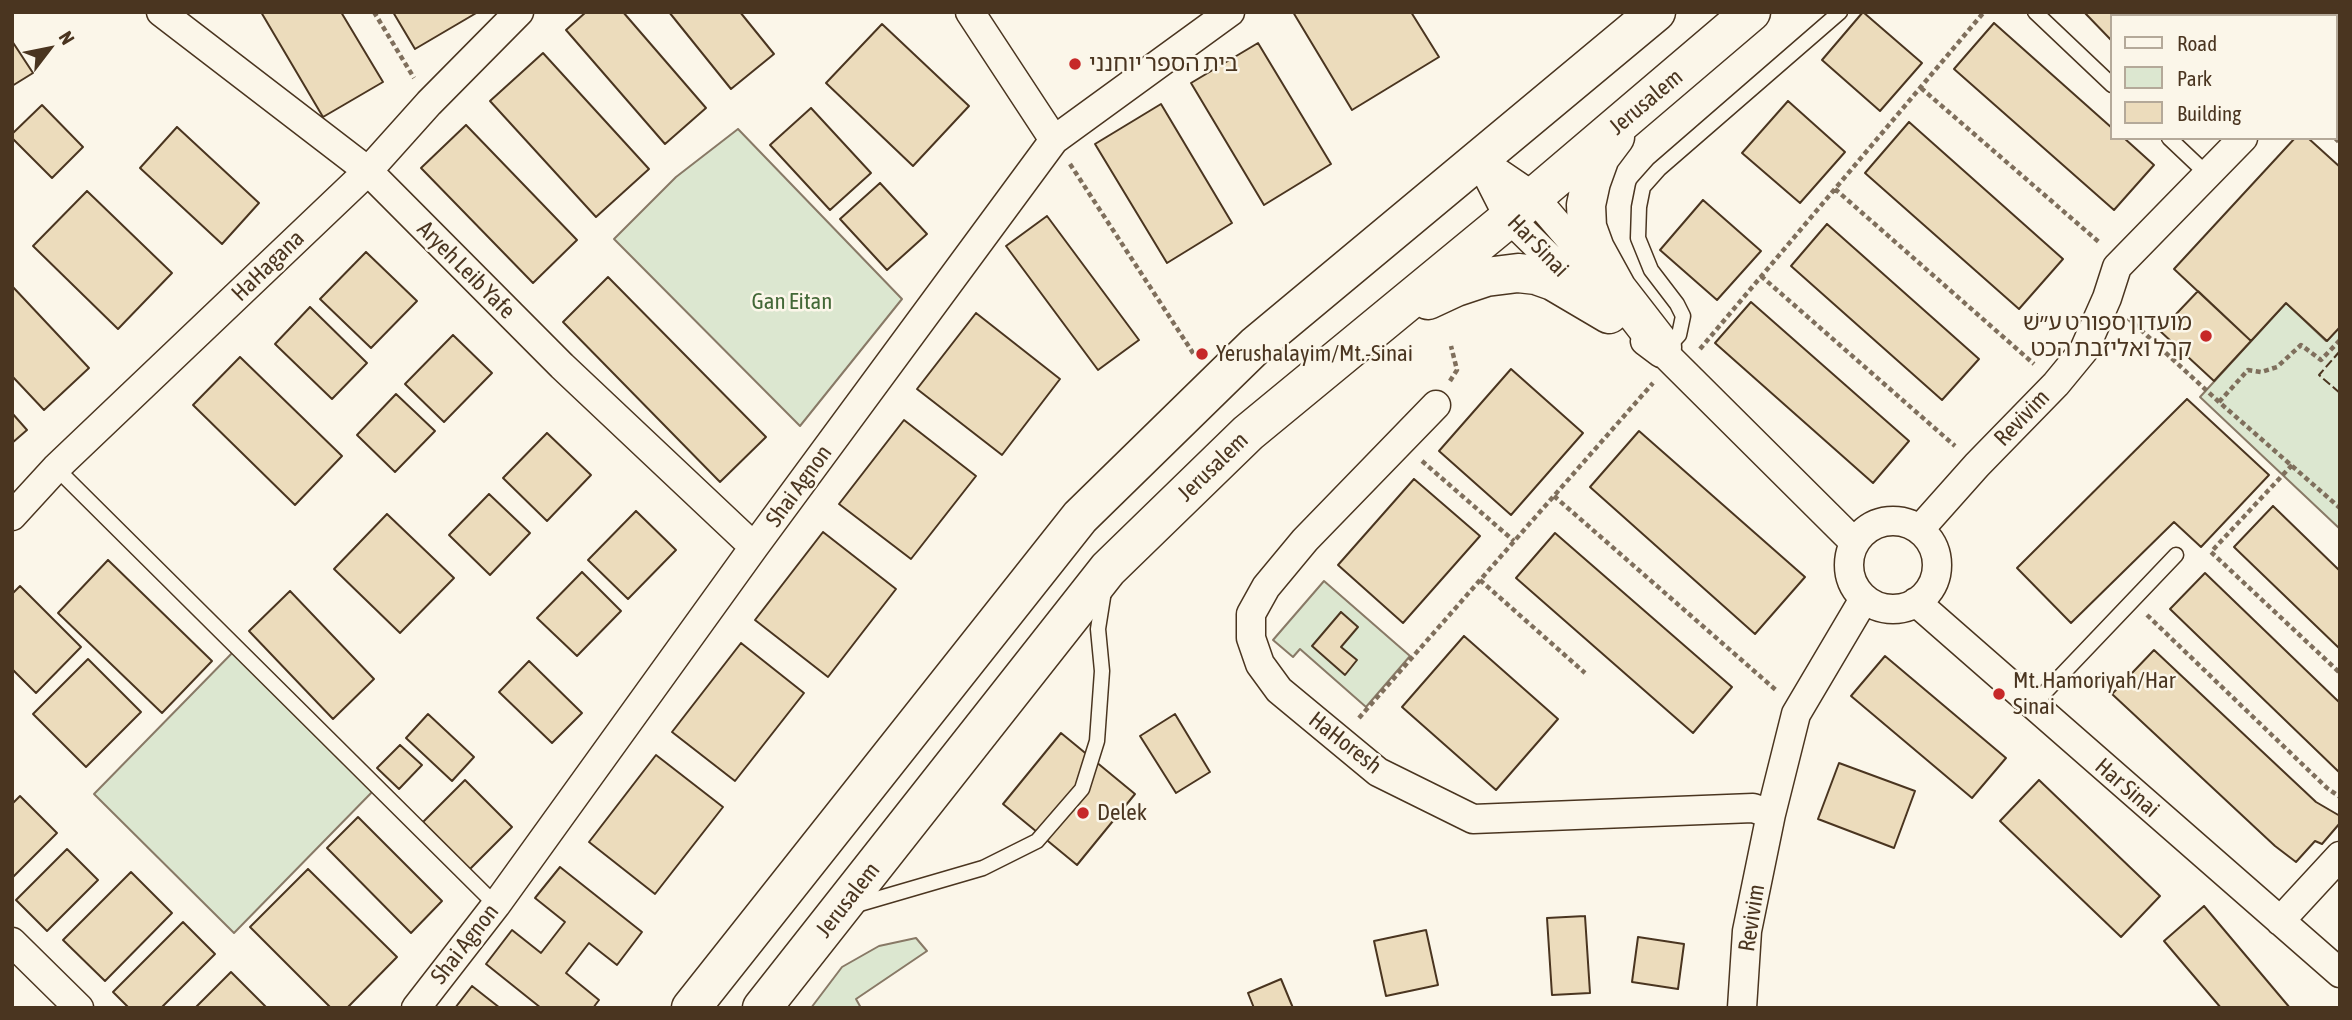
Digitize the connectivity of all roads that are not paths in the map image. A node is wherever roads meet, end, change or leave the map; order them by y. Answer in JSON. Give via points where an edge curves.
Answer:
{"nodes":[{"id":1,"x":161,"y":12,"type":"edge"},
{"id":2,"x":519,"y":12,"type":"edge"},
{"id":3,"x":970,"y":12,"type":"edge"},
{"id":4,"x":1230,"y":12,"type":"edge"},
{"id":5,"x":1656,"y":12,"type":"edge"},
{"id":6,"x":1751,"y":12,"type":"edge"},
{"id":7,"x":1840,"y":12,"type":"edge"},
{"id":8,"x":2035,"y":12,"type":"edge"},
{"id":9,"x":2110,"y":83,"type":"edge"},
{"id":10,"x":1631,"y":114,"type":"junction"},
{"id":11,"x":1054,"y":140,"type":"junction"},
{"id":12,"x":2171,"y":140,"type":"edge"},
{"id":13,"x":2241,"y":140,"type":"edge"},
{"id":14,"x":1479,"y":159,"type":"junction"},
{"id":15,"x":368,"y":171,"type":"junction"},
{"id":16,"x":2207,"y":174,"type":"junction"},
{"id":17,"x":1521,"y":208,"type":"junction"},
{"id":18,"x":1609,"y":314,"type":"junction"},
{"id":19,"x":1391,"y":316,"type":"junction"},
{"id":20,"x":1670,"y":358,"type":"junction"},
{"id":21,"x":1436,"y":405,"type":"dead end"},
{"id":22,"x":56,"y":468,"type":"junction"},
{"id":23,"x":12,"y":516,"type":"edge"},
{"id":24,"x":1920,"y":529,"type":"junction"},
{"id":25,"x":1854,"y":542,"type":"junction"},
{"id":26,"x":754,"y":547,"type":"junction"},
{"id":27,"x":2176,"y":555,"type":"dead end"},
{"id":28,"x":1108,"y":569,"type":"junction"},
{"id":29,"x":1864,"y":599,"type":"junction"},
{"id":30,"x":1916,"y":603,"type":"junction"},
{"id":31,"x":2032,"y":706,"type":"junction"},
{"id":32,"x":1771,"y":814,"type":"junction"},
{"id":33,"x":2340,"y":856,"type":"edge"},
{"id":34,"x":496,"y":905,"type":"junction"},
{"id":35,"x":841,"y":909,"type":"junction"},
{"id":36,"x":2280,"y":921,"type":"junction"},
{"id":37,"x":12,"y":942,"type":"edge"},
{"id":38,"x":2340,"y":973,"type":"edge"},
{"id":39,"x":79,"y":1008,"type":"edge"},
{"id":40,"x":416,"y":1008,"type":"edge"},
{"id":41,"x":691,"y":1008,"type":"edge"},
{"id":42,"x":762,"y":1008,"type":"edge"},
{"id":43,"x":1742,"y":1008,"type":"edge"}],
"edges":[{"from":1,"to":15,"type":"street","name":"Aryeh Leib Yafe"},
{"from":2,"to":15,"type":"street","name":"HaHagana"},
{"from":3,"to":11,"type":"street"},
{"from":4,"to":11,"type":"street","name":"Shai Agnon"},
{"from":5,"to":14,"type":"main road"},
{"from":6,"to":10,"type":"main road","name":"Jerusalem"},
{"from":7,"to":20,"type":"lane","via":[[1643,187],[1638,238],[1651,270],[1683,316]]},
{"from":8,"to":9,"type":"lane"},
{"from":10,"to":17,"type":"main road","name":"Jerusalem"},
{"from":10,"to":20,"type":"main road","via":[[1600,158],[1586,205],[1587,227],[1617,289]]},
{"from":11,"to":26,"type":"street","name":"Shai Agnon"},
{"from":12,"to":16,"type":"lane"},
{"from":13,"to":16,"type":"street","name":"Revivim"},
{"from":14,"to":17,"type":"street","name":"Har Sinai"},
{"from":14,"to":41,"type":"main road","via":[[1256,345],[1080,517]]},
{"from":15,"to":22,"type":"street","name":"HaHagana"},
{"from":15,"to":26,"type":"street","name":"Aryeh Leib Yafe","via":[[562,366]]},
{"from":16,"to":24,"type":"street","name":"Revivim","via":[[2117,267],[2084,350]]},
{"from":17,"to":18,"type":"street","name":"Har Sinai","via":[[1534,246]]},
{"from":17,"to":19,"type":"main road","name":"Jerusalem"},
{"from":17,"to":20,"type":"street","name":"Har Sinai"},
{"from":18,"to":19,"type":"main road","via":[[1553,281],[1518,273],[1456,286]]},
{"from":18,"to":20,"type":"street","name":"Har Sinai"},
{"from":19,"to":28,"type":"main road","name":"Jerusalem","via":[[1248,433]]},
{"from":20,"to":25,"type":"street","name":"Har Sinai"},
{"from":21,"to":32,"type":"street","name":"HaHoresh","via":[[1304,540],[1266,587],[1251,614],[1251,638],[1260,664],[1279,690],[1378,772],[1472,819],[1753,808]]},
{"from":22,"to":23,"type":"street","name":"HaHagana"},
{"from":22,"to":34,"type":"lane"},
{"from":24,"to":25,"type":"street","via":[[1906,522],[1884,522],[1864,531]]},
{"from":24,"to":30,"type":"street","via":[[1936,552],[1937,567],[1927,593]]},
{"from":25,"to":29,"type":"street","via":[[1849,554],[1850,579]]},
{"from":26,"to":34,"type":"street","name":"Shai Agnon"},
{"from":27,"to":31,"type":"lane"},
{"from":28,"to":35,"type":"main road","name":"Jerusalem"},
{"from":28,"to":35,"type":"lane","via":[[1098,629],[1102,671],[1097,741],[1082,789],[1037,841],[983,868]]},
{"from":29,"to":30,"type":"street","via":[[1890,609]]},
{"from":29,"to":32,"type":"street","name":"Revivim","via":[[1796,714]]},
{"from":30,"to":31,"type":"street","name":"Har Sinai"},
{"from":31,"to":36,"type":"street","name":"Har Sinai"},
{"from":32,"to":43,"type":"street","name":"Revivim","via":[[1747,932]]},
{"from":33,"to":36,"type":"street"},
{"from":34,"to":40,"type":"street","name":"Shai Agnon"},
{"from":35,"to":42,"type":"main road","name":"Jerusalem"},
{"from":36,"to":38,"type":"street","name":"Har Sinai"},
{"from":37,"to":39,"type":"street"}]}
